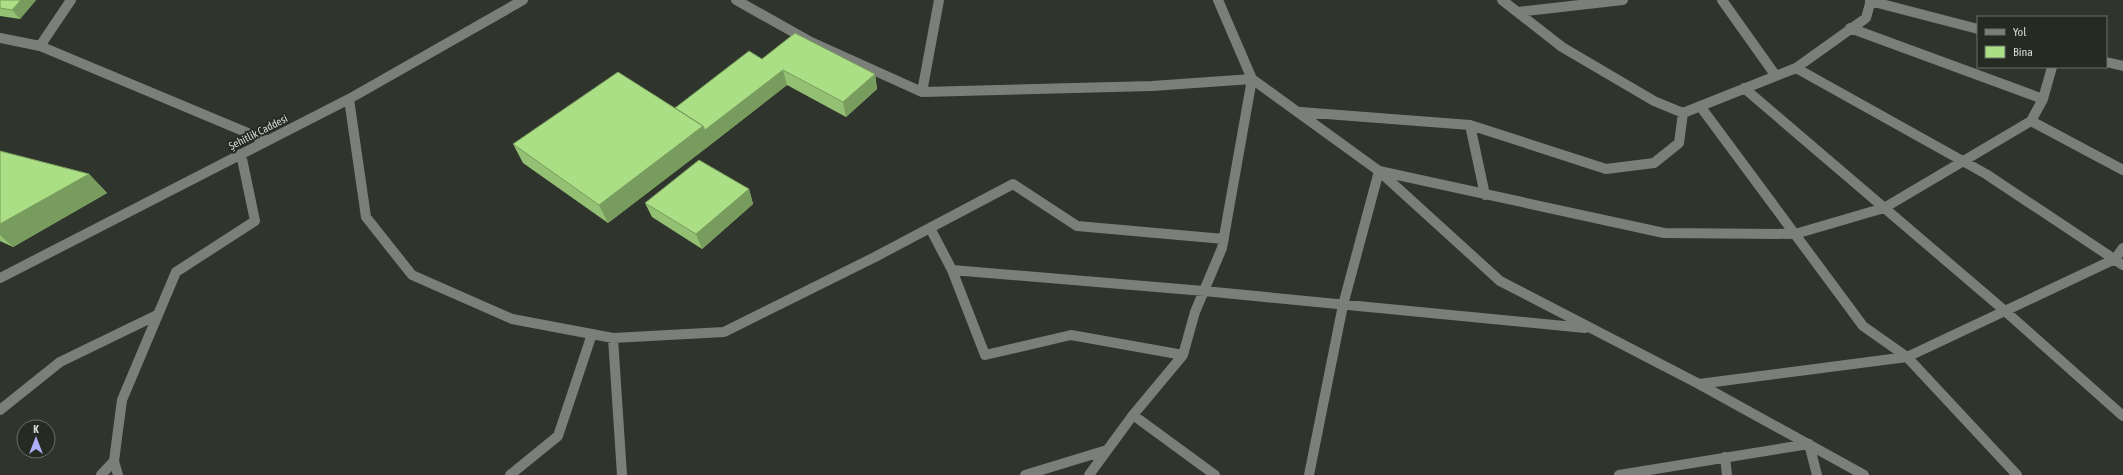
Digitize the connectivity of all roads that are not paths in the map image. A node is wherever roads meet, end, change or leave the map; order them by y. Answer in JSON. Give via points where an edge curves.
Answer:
{"nodes":[{"id":1,"x":71,"y":0,"type":"edge"},
{"id":2,"x":524,"y":0,"type":"edge"},
{"id":3,"x":736,"y":0,"type":"edge"},
{"id":4,"x":939,"y":0,"type":"edge"},
{"id":5,"x":1218,"y":0,"type":"edge"},
{"id":6,"x":1502,"y":0,"type":"edge"},
{"id":7,"x":1623,"y":0,"type":"edge"},
{"id":8,"x":1722,"y":0,"type":"edge"},
{"id":9,"x":1870,"y":1,"type":"edge"},
{"id":10,"x":1518,"y":12,"type":"junction"},
{"id":11,"x":1850,"y":28,"type":"junction"},
{"id":12,"x":1977,"y":29,"type":"edge"},
{"id":13,"x":0,"y":38,"type":"edge"},
{"id":14,"x":40,"y":46,"type":"junction"},
{"id":15,"x":2107,"y":62,"type":"edge"},
{"id":16,"x":2123,"y":66,"type":"edge"},
{"id":17,"x":1796,"y":68,"type":"junction"},
{"id":18,"x":2052,"y":68,"type":"edge"},
{"id":19,"x":1776,"y":76,"type":"junction"},
{"id":20,"x":1252,"y":79,"type":"junction"},
{"id":21,"x":1744,"y":88,"type":"junction"},
{"id":22,"x":922,"y":92,"type":"junction"},
{"id":23,"x":349,"y":99,"type":"junction"},
{"id":24,"x":2043,"y":99,"type":"junction"},
{"id":25,"x":1700,"y":106,"type":"junction"},
{"id":26,"x":1300,"y":112,"type":"junction"},
{"id":27,"x":1683,"y":113,"type":"junction"},
{"id":28,"x":2031,"y":121,"type":"junction"},
{"id":29,"x":1470,"y":125,"type":"junction"},
{"id":30,"x":267,"y":141,"type":"junction"},
{"id":31,"x":241,"y":154,"type":"junction"},
{"id":32,"x":1964,"y":161,"type":"junction"},
{"id":33,"x":2123,"y":170,"type":"edge"},
{"id":34,"x":1380,"y":171,"type":"junction"},
{"id":35,"x":1485,"y":195,"type":"junction"},
{"id":36,"x":1884,"y":208,"type":"junction"},
{"id":37,"x":930,"y":228,"type":"junction"},
{"id":38,"x":1795,"y":234,"type":"junction"},
{"id":39,"x":1224,"y":239,"type":"junction"},
{"id":40,"x":2123,"y":248,"type":"edge"},
{"id":41,"x":2119,"y":262,"type":"edge"},
{"id":42,"x":952,"y":270,"type":"junction"},
{"id":43,"x":0,"y":278,"type":"edge"},
{"id":44,"x":1204,"y":291,"type":"junction"},
{"id":45,"x":1343,"y":305,"type":"junction"},
{"id":46,"x":2005,"y":311,"type":"junction"},
{"id":47,"x":157,"y":315,"type":"junction"},
{"id":48,"x":1591,"y":328,"type":"junction"},
{"id":49,"x":592,"y":334,"type":"junction"},
{"id":50,"x":613,"y":338,"type":"junction"},
{"id":51,"x":1183,"y":355,"type":"junction"},
{"id":52,"x":1907,"y":357,"type":"junction"},
{"id":53,"x":1699,"y":384,"type":"junction"},
{"id":54,"x":0,"y":410,"type":"edge"},
{"id":55,"x":1133,"y":415,"type":"junction"},
{"id":56,"x":2123,"y":416,"type":"edge"},
{"id":57,"x":1809,"y":444,"type":"junction"},
{"id":58,"x":1107,"y":450,"type":"junction"},
{"id":59,"x":1724,"y":457,"type":"junction"},
{"id":60,"x":114,"y":461,"type":"junction"},
{"id":61,"x":101,"y":475,"type":"edge"},
{"id":62,"x":118,"y":475,"type":"edge"},
{"id":63,"x":510,"y":475,"type":"edge"},
{"id":64,"x":622,"y":475,"type":"edge"},
{"id":65,"x":1025,"y":475,"type":"edge"},
{"id":66,"x":1089,"y":475,"type":"edge"},
{"id":67,"x":1215,"y":475,"type":"edge"},
{"id":68,"x":1309,"y":475,"type":"edge"},
{"id":69,"x":1619,"y":475,"type":"edge"},
{"id":70,"x":1727,"y":475,"type":"edge"},
{"id":71,"x":1817,"y":475,"type":"edge"},
{"id":72,"x":1864,"y":475,"type":"edge"},
{"id":73,"x":2017,"y":475,"type":"edge"}],
"edges":[{"from":1,"to":14,"type":"street"},
{"from":2,"to":23,"type":"street","name":"Şehitlik Caddesi"},
{"from":3,"to":22,"type":"street","via":[[811,42]]},
{"from":4,"to":22,"type":"street"},
{"from":5,"to":20,"type":"street"},
{"from":6,"to":10,"type":"street"},
{"from":7,"to":10,"type":"street"},
{"from":8,"to":19,"type":"street"},
{"from":9,"to":11,"type":"street","via":[[1866,18]]},
{"from":9,"to":12,"type":"street"},
{"from":10,"to":27,"type":"street","via":[[1562,47],[1654,101]]},
{"from":11,"to":17,"type":"street"},
{"from":11,"to":24,"type":"street"},
{"from":13,"to":14,"type":"street"},
{"from":14,"to":30,"type":"street"},
{"from":15,"to":16,"type":"street"},
{"from":17,"to":19,"type":"street"},
{"from":17,"to":32,"type":"street"},
{"from":18,"to":24,"type":"street"},
{"from":19,"to":21,"type":"street"},
{"from":20,"to":22,"type":"street","via":[[1152,86]]},
{"from":20,"to":26,"type":"street"},
{"from":20,"to":39,"type":"street"},
{"from":21,"to":25,"type":"street"},
{"from":21,"to":36,"type":"street"},
{"from":23,"to":30,"type":"street","name":"Şehitlik Caddesi"},
{"from":23,"to":49,"type":"street","via":[[366,217],[412,275],[512,319]]},
{"from":24,"to":28,"type":"street"},
{"from":25,"to":27,"type":"street"},
{"from":25,"to":38,"type":"street"},
{"from":26,"to":29,"type":"street"},
{"from":26,"to":34,"type":"street"},
{"from":27,"to":29,"type":"street","via":[[1679,143],[1654,163],[1606,169]]},
{"from":28,"to":32,"type":"street"},
{"from":28,"to":33,"type":"street"},
{"from":29,"to":35,"type":"street"},
{"from":30,"to":31,"type":"street","name":"Şehitlik Caddesi"},
{"from":31,"to":43,"type":"street","name":"Şehitlik Caddesi"},
{"from":31,"to":47,"type":"street","via":[[254,221],[176,272]]},
{"from":32,"to":36,"type":"street"},
{"from":32,"to":41,"type":"street"},
{"from":34,"to":35,"type":"street"},
{"from":34,"to":45,"type":"street"},
{"from":34,"to":48,"type":"street","via":[[1500,282]]},
{"from":35,"to":38,"type":"street","via":[[1664,233]]},
{"from":36,"to":38,"type":"street"},
{"from":36,"to":46,"type":"street"},
{"from":37,"to":39,"type":"street","via":[[1013,184],[1077,226]]},
{"from":37,"to":42,"type":"street"},
{"from":37,"to":50,"type":"street","via":[[724,332]]},
{"from":38,"to":52,"type":"street","via":[[1864,326]]},
{"from":39,"to":44,"type":"street"},
{"from":40,"to":41,"type":"street"},
{"from":41,"to":46,"type":"street"},
{"from":42,"to":44,"type":"street"},
{"from":42,"to":51,"type":"street","via":[[985,355],[1071,336]]},
{"from":44,"to":45,"type":"street"},
{"from":44,"to":51,"type":"street","via":[[1195,312]]},
{"from":45,"to":48,"type":"street"},
{"from":45,"to":68,"type":"street"},
{"from":46,"to":52,"type":"street"},
{"from":46,"to":56,"type":"street"},
{"from":47,"to":54,"type":"street","via":[[60,362]]},
{"from":47,"to":60,"type":"street","via":[[122,400]]},
{"from":48,"to":53,"type":"street"},
{"from":49,"to":50,"type":"street"},
{"from":49,"to":63,"type":"street","via":[[558,436]]},
{"from":50,"to":64,"type":"street"},
{"from":51,"to":55,"type":"street"},
{"from":52,"to":53,"type":"street"},
{"from":52,"to":73,"type":"street"},
{"from":53,"to":57,"type":"street"},
{"from":55,"to":58,"type":"street"},
{"from":55,"to":67,"type":"street"},
{"from":57,"to":59,"type":"street"},
{"from":57,"to":71,"type":"street"},
{"from":57,"to":72,"type":"street"},
{"from":58,"to":65,"type":"street"},
{"from":58,"to":66,"type":"street"},
{"from":59,"to":69,"type":"street"},
{"from":59,"to":70,"type":"street"},
{"from":60,"to":61,"type":"street"},
{"from":60,"to":62,"type":"street"}]}
